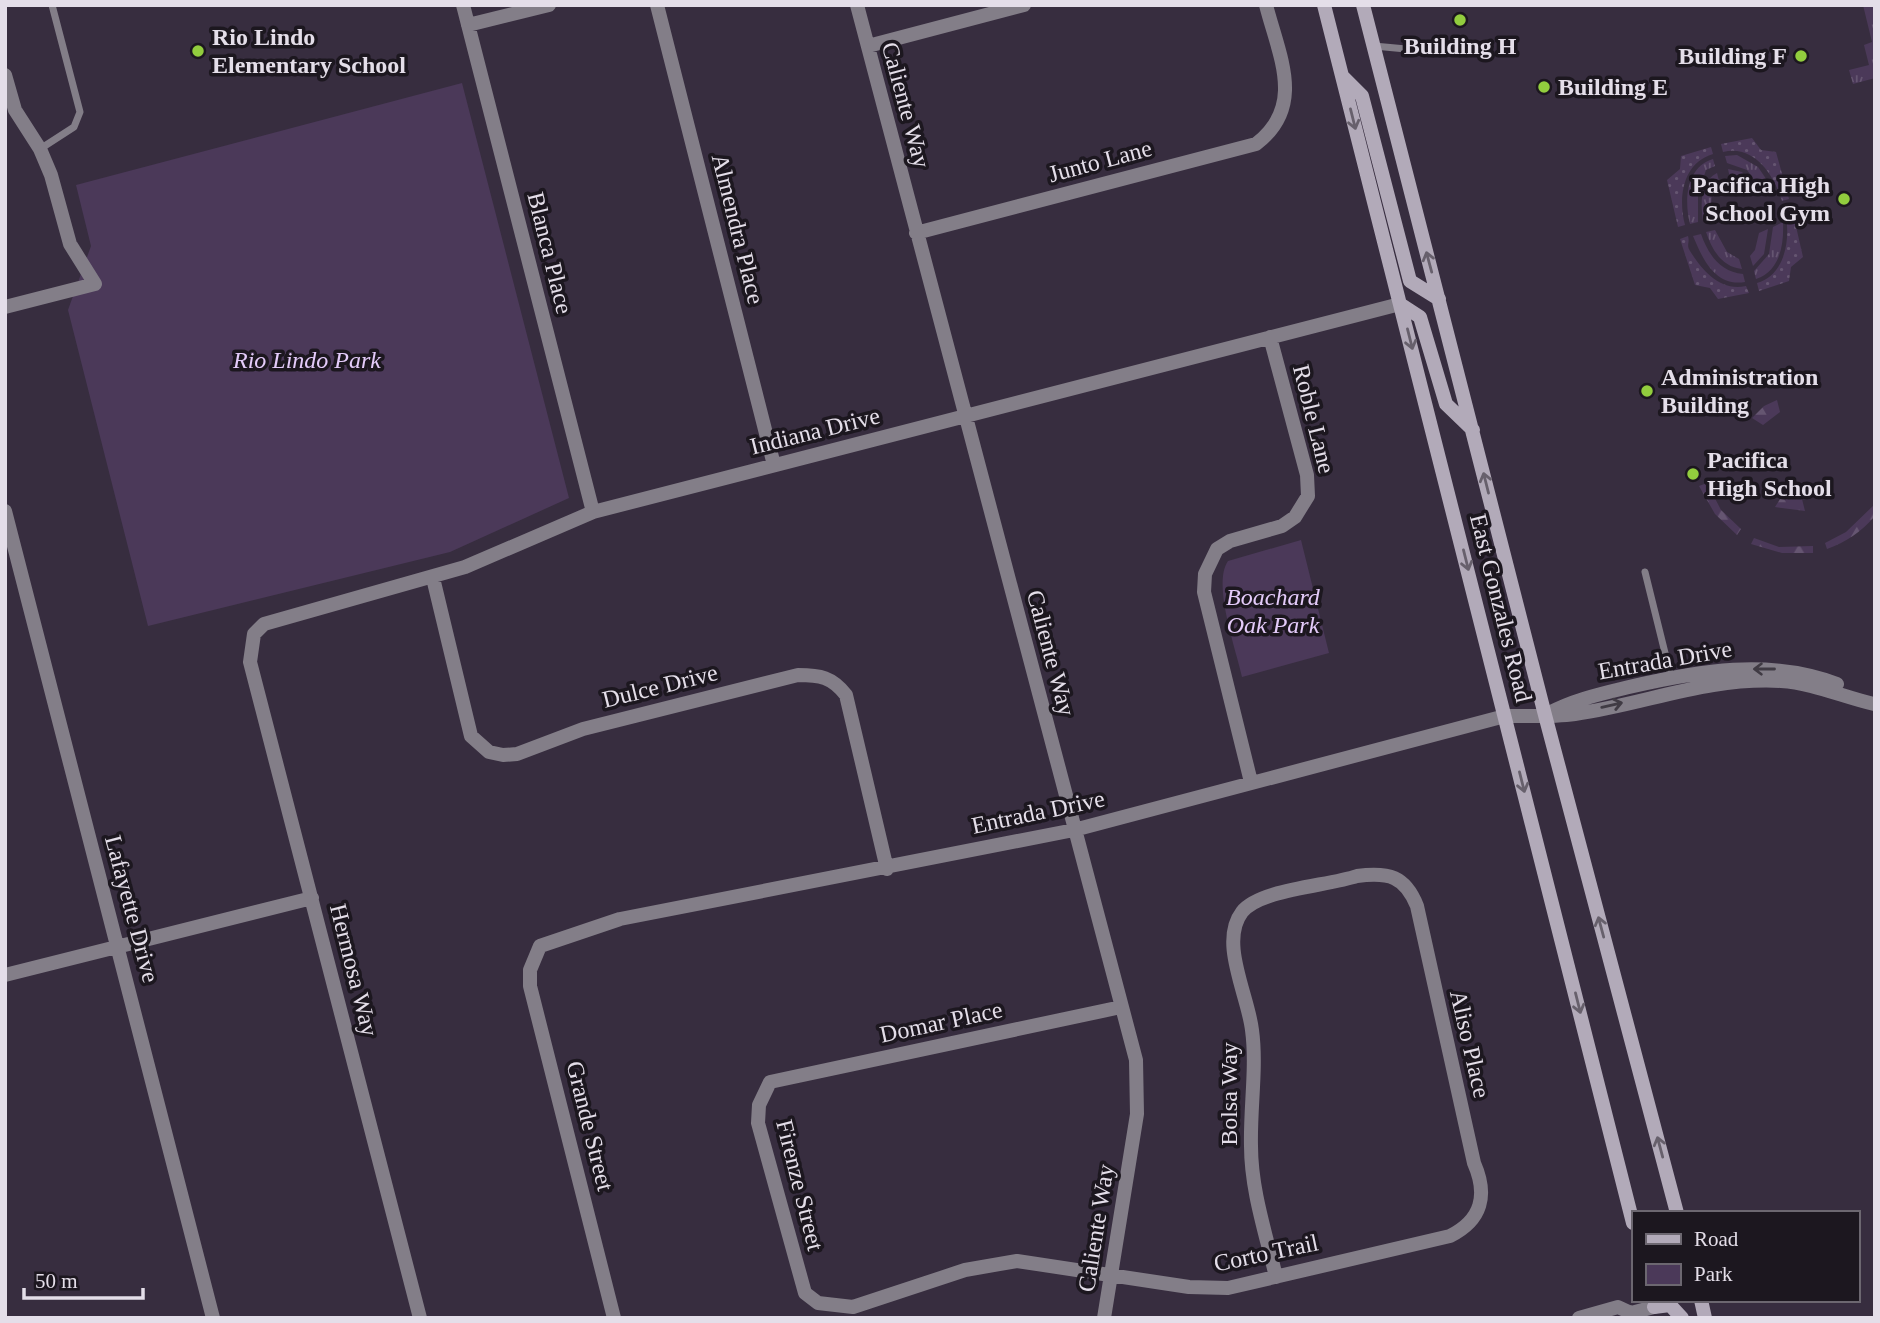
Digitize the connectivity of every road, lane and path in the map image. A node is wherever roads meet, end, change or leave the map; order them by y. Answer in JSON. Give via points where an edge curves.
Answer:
{"nodes":[{"id":1,"x":52,"y":5,"type":"edge"},
{"id":2,"x":463,"y":5,"type":"edge"},
{"id":3,"x":549,"y":5,"type":"edge"},
{"id":4,"x":657,"y":5,"type":"edge"},
{"id":5,"x":857,"y":5,"type":"edge"},
{"id":6,"x":1024,"y":5,"type":"edge"},
{"id":7,"x":1266,"y":5,"type":"edge"},
{"id":8,"x":1324,"y":5,"type":"edge"},
{"id":9,"x":1363,"y":5,"type":"edge"},
{"id":10,"x":468,"y":25,"type":"junction"},
{"id":11,"x":867,"y":46,"type":"junction"},
{"id":12,"x":1373,"y":46,"type":"junction"},
{"id":13,"x":1438,"y":52,"type":"dead end"},
{"id":14,"x":5,"y":75,"type":"edge"},
{"id":15,"x":1342,"y":76,"type":"junction"},
{"id":16,"x":10,"y":112,"type":"edge"},
{"id":17,"x":40,"y":149,"type":"junction"},
{"id":18,"x":916,"y":233,"type":"junction"},
{"id":19,"x":1439,"y":299,"type":"junction"},
{"id":20,"x":1401,"y":304,"type":"junction"},
{"id":21,"x":5,"y":307,"type":"edge"},
{"id":22,"x":1270,"y":337,"type":"junction"},
{"id":23,"x":966,"y":416,"type":"junction"},
{"id":24,"x":1473,"y":430,"type":"junction"},
{"id":25,"x":774,"y":465,"type":"junction"},
{"id":26,"x":5,"y":511,"type":"edge"},
{"id":27,"x":593,"y":512,"type":"junction"},
{"id":28,"x":1645,"y":572,"type":"dead end"},
{"id":29,"x":433,"y":578,"type":"junction"},
{"id":30,"x":254,"y":634,"type":"joint"},
{"id":31,"x":1671,"y":677,"type":"junction"},
{"id":32,"x":1875,"y":704,"type":"edge"},
{"id":33,"x":1545,"y":715,"type":"junction"},
{"id":34,"x":1505,"y":716,"type":"junction"},
{"id":35,"x":1251,"y":782,"type":"junction"},
{"id":36,"x":1074,"y":830,"type":"junction"},
{"id":37,"x":887,"y":869,"type":"junction"},
{"id":38,"x":313,"y":898,"type":"junction"},
{"id":39,"x":1241,"y":913,"type":"joint"},
{"id":40,"x":118,"y":946,"type":"junction"},
{"id":41,"x":540,"y":946,"type":"joint"},
{"id":42,"x":5,"y":975,"type":"edge"},
{"id":43,"x":1121,"y":1007,"type":"junction"},
{"id":44,"x":770,"y":1082,"type":"joint"},
{"id":45,"x":1676,"y":1211,"type":"edge"},
{"id":46,"x":1478,"y":1214,"type":"joint"},
{"id":47,"x":1632,"y":1219,"type":"edge"},
{"id":48,"x":1113,"y":1273,"type":"junction"},
{"id":49,"x":1276,"y":1277,"type":"junction"},
{"id":50,"x":811,"y":1299,"type":"joint"},
{"id":51,"x":1654,"y":1308,"type":"edge"},
{"id":52,"x":1629,"y":1315,"type":"edge"},
{"id":53,"x":213,"y":1318,"type":"edge"},
{"id":54,"x":420,"y":1318,"type":"edge"},
{"id":55,"x":614,"y":1318,"type":"edge"},
{"id":56,"x":1104,"y":1318,"type":"edge"},
{"id":57,"x":1579,"y":1318,"type":"edge"},
{"id":58,"x":1682,"y":1318,"type":"edge"}],
"edges":[{"from":1,"to":17,"type":"lane","via":[[80,112],[74,127]]},
{"from":2,"to":10,"type":"street","name":"Blanca Place"},
{"from":3,"to":10,"type":"street"},
{"from":4,"to":25,"type":"street","name":"Almendra Place"},
{"from":5,"to":11,"type":"street","name":"Caliente Way"},
{"from":6,"to":11,"type":"street"},
{"from":7,"to":18,"type":"street","name":"Junto Lane","via":[[1286,90],[1282,115],[1256,144]]},
{"from":8,"to":15,"type":"main road","name":"East Gonzales Road"},
{"from":9,"to":12,"type":"main road","name":"East Gonzales Road"},
{"from":10,"to":27,"type":"street","name":"Blanca Place"},
{"from":11,"to":18,"type":"street","name":"Caliente Way"},
{"from":12,"to":13,"type":"lane"},
{"from":19,"to":12,"type":"main road","name":"East Gonzales Road","one_way":true},
{"from":14,"to":16,"type":"street"},
{"from":15,"to":19,"type":"main road","via":[[1362,96],[1410,281]]},
{"from":15,"to":20,"type":"main road","name":"East Gonzales Road","one_way":true},
{"from":16,"to":17,"type":"street"},
{"from":17,"to":21,"type":"street","via":[[70,244],[95,285]]},
{"from":18,"to":23,"type":"street","name":"Caliente Way"},
{"from":19,"to":24,"type":"main road","name":"East Gonzales Road"},
{"from":20,"to":22,"type":"street","name":"Indiana Drive"},
{"from":20,"to":24,"type":"main road","via":[[1420,317],[1446,404]]},
{"from":20,"to":34,"type":"main road","name":"East Gonzales Road","one_way":true},
{"from":22,"to":23,"type":"street","name":"Indiana Drive"},
{"from":22,"to":35,"type":"street","name":"Roble Lane","via":[[1307,475],[1308,496],[1302,509],[1282,526],[1217,549],[1209,560],[1204,592]]},
{"from":23,"to":25,"type":"street","name":"Indiana Drive"},
{"from":23,"to":36,"type":"street","name":"Caliente Way"},
{"from":33,"to":24,"type":"main road","name":"East Gonzales Road","one_way":true},
{"from":25,"to":27,"type":"street","name":"Indiana Drive"},
{"from":26,"to":40,"type":"street","name":"Lafayette Drive"},
{"from":27,"to":29,"type":"street","name":"Indiana Drive"},
{"from":28,"to":31,"type":"lane"},
{"from":29,"to":30,"type":"street","name":"Indiana Drive","via":[[276,618]]},
{"from":29,"to":37,"type":"street","name":"Dulce Drive","via":[[471,736],[489,752],[517,754],[583,729],[798,675],[821,675],[837,683],[846,695]]},
{"from":30,"to":38,"type":"street","name":"Hermosa Way","via":[[250,662]]},
{"from":32,"to":31,"type":"street","name":"Entrada Drive","one_way":true,"via":[[1813,675],[1776,669],[1721,669]]},
{"from":31,"to":33,"type":"street","name":"Entrada Drive","via":[[1570,702]]},
{"from":33,"to":32,"type":"street","name":"Entrada Drive","one_way":true,"via":[[1575,714],[1728,682],[1782,681]]},
{"from":33,"to":34,"type":"street","name":"Entrada Drive"},
{"from":45,"to":33,"type":"main road","name":"East Gonzales Road","one_way":true},
{"from":34,"to":35,"type":"street","name":"Entrada Drive"},
{"from":34,"to":47,"type":"main road","name":"East Gonzales Road","one_way":true},
{"from":35,"to":36,"type":"street","name":"Entrada Drive"},
{"from":36,"to":37,"type":"street","name":"Entrada Drive"},
{"from":36,"to":43,"type":"street","name":"Caliente Way"},
{"from":37,"to":41,"type":"street","name":"Entrada Drive","via":[[620,919]]},
{"from":38,"to":40,"type":"street"},
{"from":38,"to":54,"type":"street","name":"Hermosa Way"},
{"from":39,"to":46,"type":"street","name":"Aliso Place","via":[[1262,899],[1357,876],[1386,876],[1406,884],[1419,913],[1481,1178]]},
{"from":39,"to":49,"type":"street","name":"Bolsa Way","via":[[1232,938],[1252,1031],[1254,1181]]},
{"from":40,"to":42,"type":"street"},
{"from":40,"to":53,"type":"street","name":"Lafayette Drive"},
{"from":41,"to":55,"type":"street","name":"Grande Street","via":[[530,970],[530,986]]},
{"from":43,"to":44,"type":"street","name":"Domar Place"},
{"from":43,"to":48,"type":"street","name":"Caliente Way","via":[[1136,1060],[1138,1094]]},
{"from":44,"to":50,"type":"street","name":"Firenze Street","via":[[759,1105],[758,1123],[799,1279]]},
{"from":46,"to":49,"type":"street","name":"Corto Trail","via":[[1469,1226],[1450,1236]]},
{"from":48,"to":49,"type":"street","name":"Corto Trail","via":[[1207,1289]]},
{"from":48,"to":50,"type":"street","name":"Corto Trail","via":[[1017,1261],[965,1270],[853,1307],[835,1308]]},
{"from":48,"to":56,"type":"street","name":"Caliente Way"},
{"from":51,"to":52,"type":"street"},
{"from":51,"to":58,"type":"main road","via":[[1670,1306]]},
{"from":52,"to":57,"type":"street","via":[[1618,1307]]}]}
